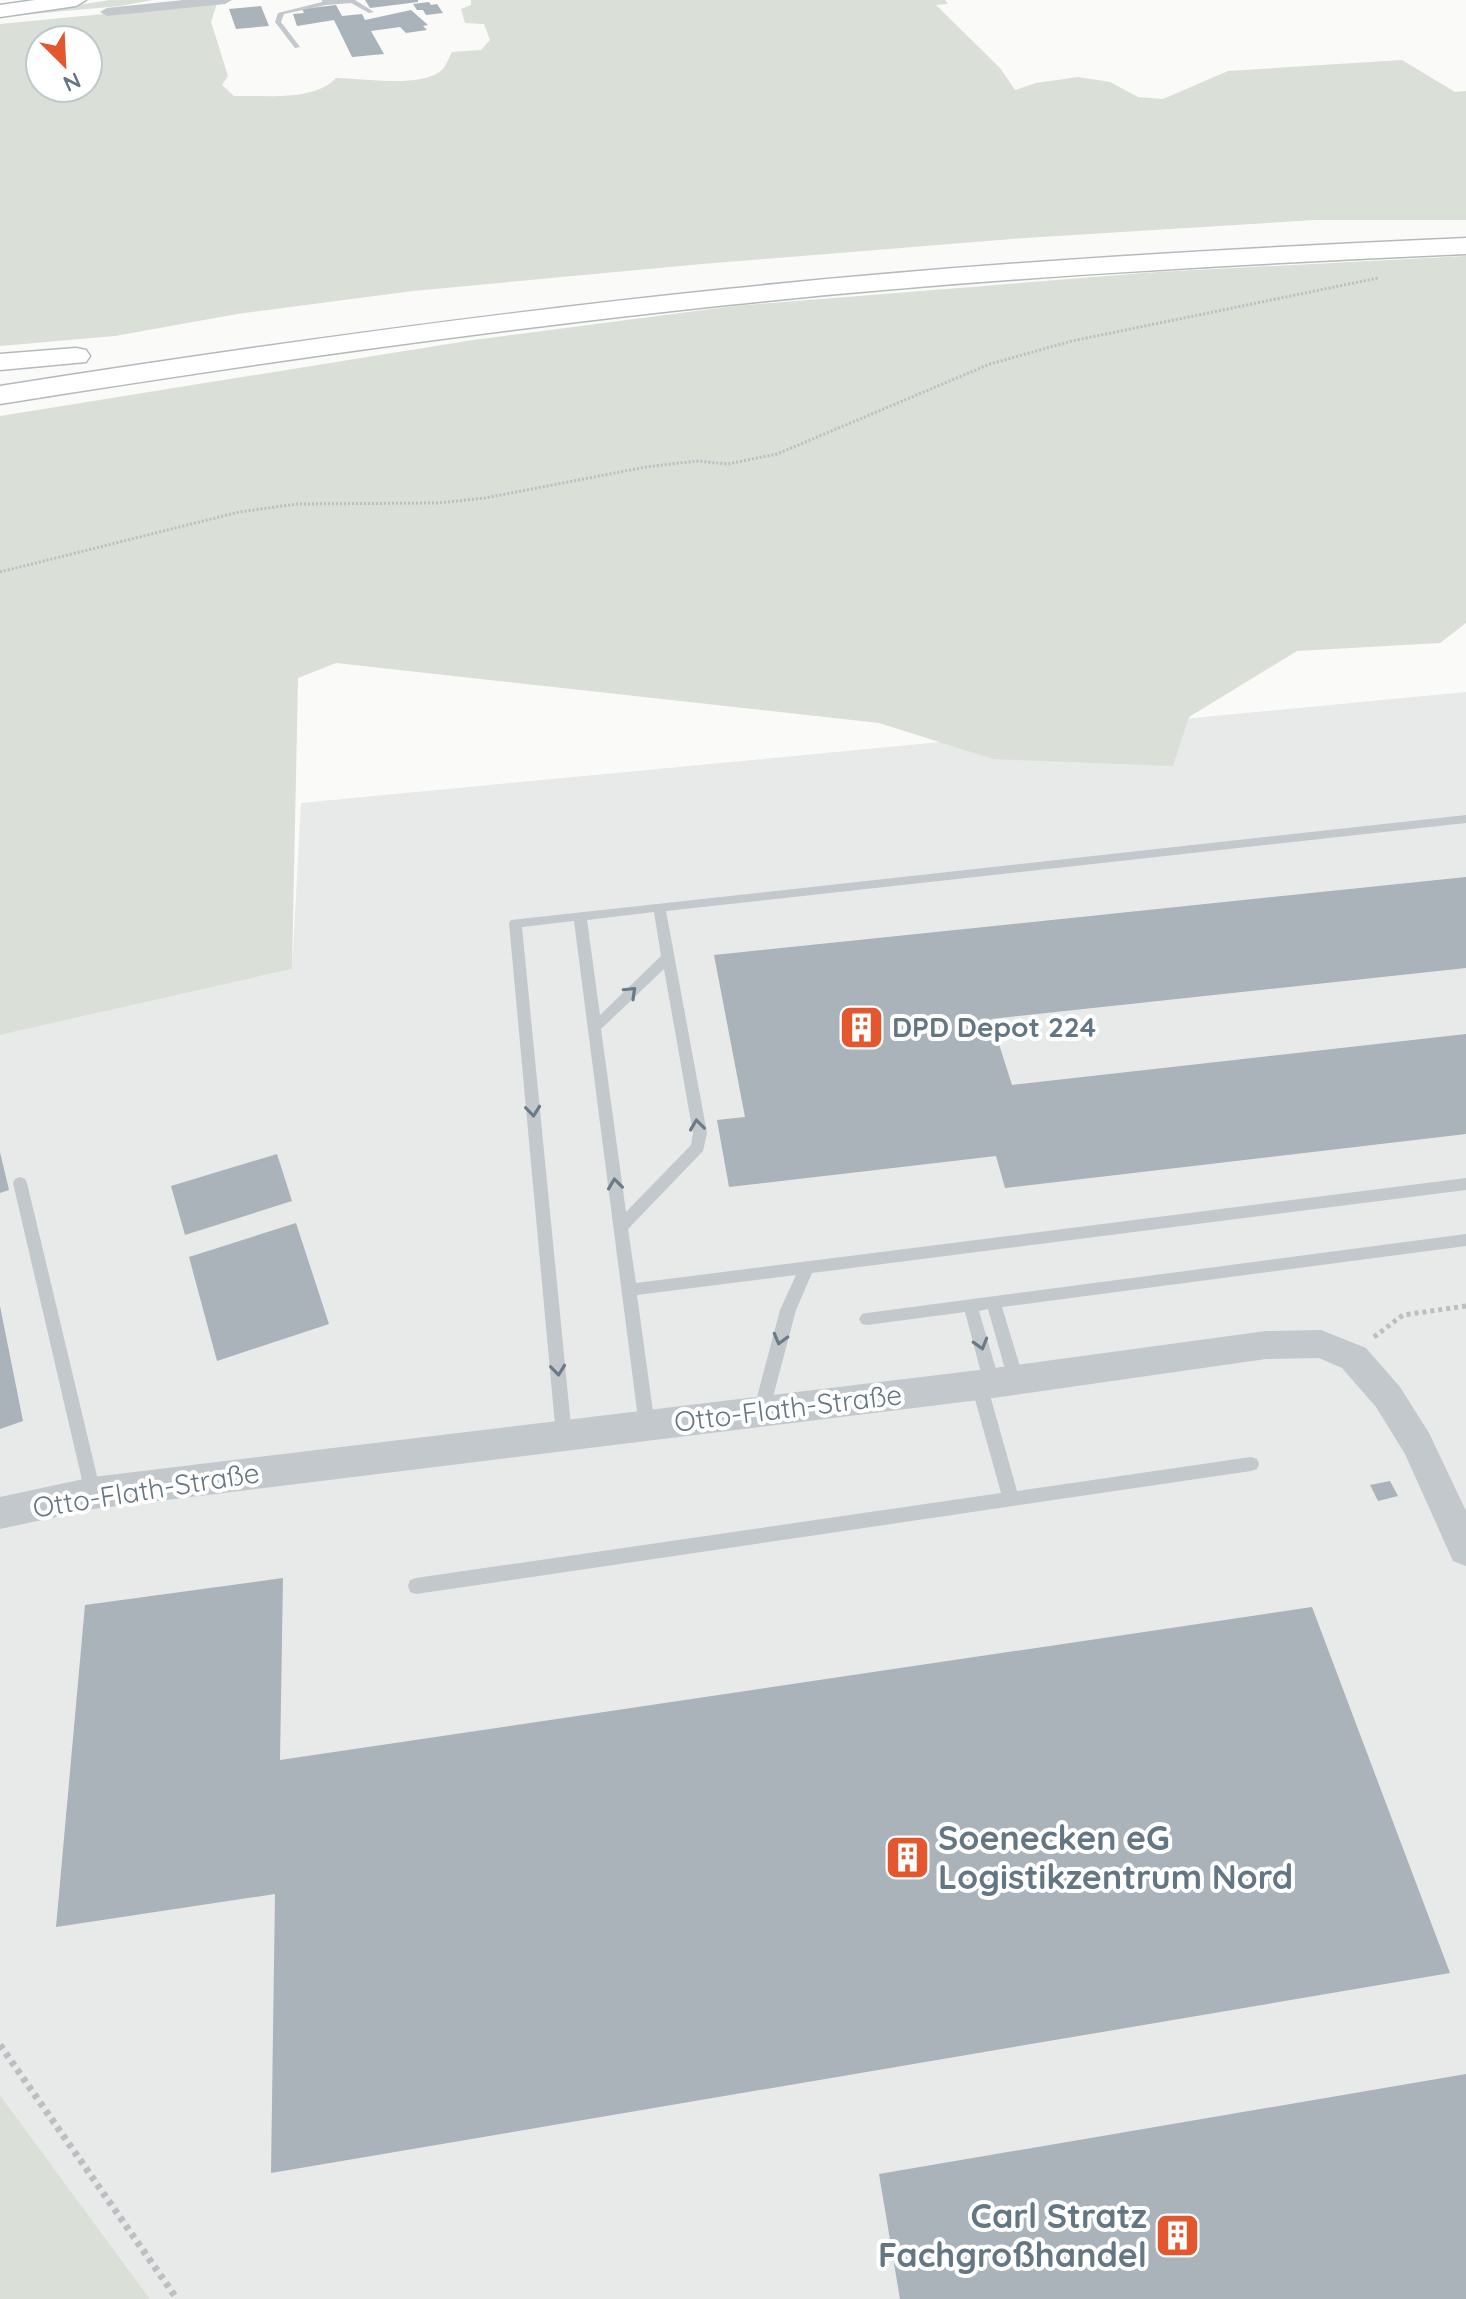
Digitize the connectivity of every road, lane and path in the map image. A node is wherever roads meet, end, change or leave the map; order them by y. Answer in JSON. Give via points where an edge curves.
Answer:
{"nodes":[{"id":1,"x":76,"y":0,"type":"edge"},
{"id":2,"x":225,"y":0,"type":"edge"},
{"id":3,"x":326,"y":1,"type":"edge"},
{"id":4,"x":181,"y":2,"type":"edge"},
{"id":5,"x":0,"y":11,"type":"edge"},
{"id":6,"x":107,"y":12,"type":"dead end"},
{"id":7,"x":371,"y":12,"type":"dead end"},
{"id":8,"x":297,"y":47,"type":"dead end"},
{"id":9,"x":1466,"y":230,"type":"edge"},
{"id":10,"x":1466,"y":246,"type":"edge"},
{"id":11,"x":1390,"y":277,"type":"dead end"},
{"id":12,"x":202,"y":344,"type":"junction"},
{"id":13,"x":0,"y":362,"type":"edge"},
{"id":14,"x":0,"y":375,"type":"edge"},
{"id":15,"x":116,"y":375,"type":"junction"},
{"id":16,"x":0,"y":395,"type":"edge"},
{"id":17,"x":0,"y":403,"type":"edge"},
{"id":18,"x":0,"y":572,"type":"edge"},
{"id":19,"x":1466,"y":819,"type":"edge"},
{"id":20,"x":659,"y":907,"type":"junction"},
{"id":21,"x":580,"y":916,"type":"junction"},
{"id":22,"x":668,"y":957,"type":"junction"},
{"id":23,"x":595,"y":1027,"type":"junction"},
{"id":24,"x":20,"y":1183,"type":"dead end"},
{"id":25,"x":1466,"y":1184,"type":"edge"},
{"id":26,"x":621,"y":1227,"type":"junction"},
{"id":27,"x":1466,"y":1240,"type":"edge"},
{"id":28,"x":806,"y":1269,"type":"junction"},
{"id":29,"x":629,"y":1290,"type":"junction"},
{"id":30,"x":993,"y":1302,"type":"junction"},
{"id":31,"x":970,"y":1305,"type":"junction"},
{"id":32,"x":1466,"y":1306,"type":"edge"},
{"id":33,"x":867,"y":1319,"type":"dead end"},
{"id":34,"x":1354,"y":1358,"type":"junction"},
{"id":35,"x":995,"y":1383,"type":"junction"},
{"id":36,"x":761,"y":1412,"type":"junction"},
{"id":37,"x":647,"y":1426,"type":"junction"},
{"id":38,"x":564,"y":1436,"type":"junction"},
{"id":39,"x":1251,"y":1464,"type":"dead end"},
{"id":40,"x":93,"y":1493,"type":"junction"},
{"id":41,"x":1011,"y":1500,"type":"junction"},
{"id":42,"x":0,"y":1513,"type":"edge"},
{"id":43,"x":1466,"y":1549,"type":"edge"},
{"id":44,"x":416,"y":1586,"type":"dead end"},
{"id":45,"x":0,"y":2045,"type":"edge"},
{"id":46,"x":177,"y":2299,"type":"edge"}],
"edges":[{"from":1,"to":5,"type":"street"},
{"from":2,"to":4,"type":"street"},
{"from":3,"to":7,"type":"lane","via":[[352,1]]},
{"from":3,"to":8,"type":"lane","via":[[281,13],[278,22]]},
{"from":4,"to":6,"type":"street"},
{"from":9,"to":12,"type":"highway","via":[[1182,242],[820,269],[492,304]]},
{"from":10,"to":15,"type":"highway","via":[[1108,263],[803,288],[476,324]]},
{"from":11,"to":18,"type":"path","via":[[1072,341],[990,364],[777,454],[728,464],[696,461],[646,467],[485,498],[297,504],[239,512]]},
{"from":12,"to":13,"type":"highway"},
{"from":12,"to":14,"type":"highway"},
{"from":15,"to":16,"type":"highway"},
{"from":15,"to":17,"type":"highway"},
{"from":19,"to":20,"type":"lane"},
{"from":20,"to":21,"type":"lane"},
{"from":20,"to":22,"type":"lane"},
{"from":21,"to":23,"type":"lane"},
{"from":21,"to":38,"type":"lane","one_way":true,"via":[[515,923]]},
{"from":23,"to":22,"type":"lane","one_way":true},
{"from":26,"to":22,"type":"lane","one_way":true,"via":[[698,1147],[700,1133]]},
{"from":26,"to":23,"type":"lane","one_way":true},
{"from":24,"to":40,"type":"lane"},
{"from":25,"to":28,"type":"lane"},
{"from":26,"to":29,"type":"lane"},
{"from":27,"to":30,"type":"lane"},
{"from":28,"to":29,"type":"lane"},
{"from":28,"to":36,"type":"lane","one_way":true,"via":[[788,1310]]},
{"from":29,"to":37,"type":"lane"},
{"from":30,"to":31,"type":"lane"},
{"from":30,"to":35,"type":"lane"},
{"from":31,"to":33,"type":"lane"},
{"from":31,"to":35,"type":"lane","one_way":true},
{"from":32,"to":34,"type":"path","via":[[1403,1315]]},
{"from":34,"to":35,"type":"street","name":"Otto-Flath-Straße","via":[[1321,1344],[1266,1345]]},
{"from":34,"to":43,"type":"street","name":"Otto-Flath-Straße","via":[[1388,1397],[1417,1444]]},
{"from":35,"to":36,"type":"street","name":"Otto-Flath-Straße"},
{"from":35,"to":41,"type":"lane"},
{"from":36,"to":37,"type":"street","name":"Otto-Flath-Straße"},
{"from":37,"to":38,"type":"street","name":"Otto-Flath-Straße"},
{"from":38,"to":40,"type":"street","name":"Otto-Flath-Straße"},
{"from":39,"to":41,"type":"lane"},
{"from":40,"to":42,"type":"street","name":"Otto-Flath-Straße"},
{"from":41,"to":44,"type":"lane"},
{"from":45,"to":46,"type":"path"}]}
